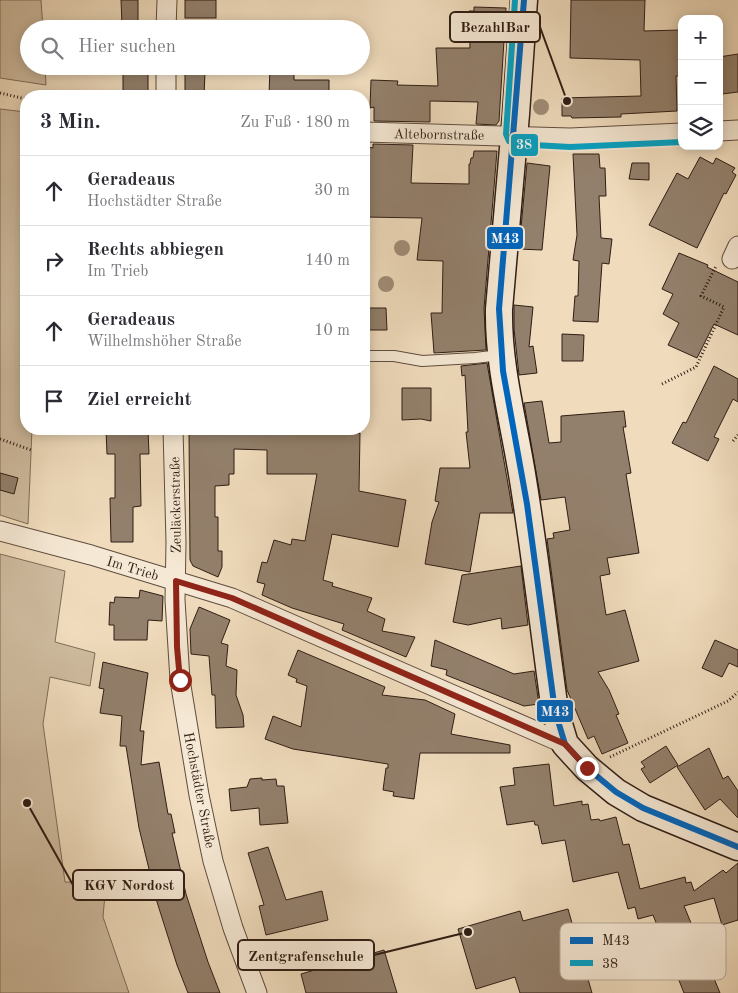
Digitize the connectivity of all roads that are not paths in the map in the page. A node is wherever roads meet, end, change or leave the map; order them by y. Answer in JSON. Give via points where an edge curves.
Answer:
{"nodes":[{"id":1,"x":167,"y":0,"type":"edge"},
{"id":2,"x":524,"y":0,"type":"edge"},
{"id":3,"x":166,"y":20,"type":"edge"},
{"id":4,"x":166,"y":75,"type":"edge"},
{"id":5,"x":166,"y":90,"type":"edge"},
{"id":6,"x":738,"y":130,"type":"edge"},
{"id":7,"x":723,"y":131,"type":"edge"},
{"id":8,"x":370,"y":132,"type":"edge"},
{"id":9,"x":678,"y":133,"type":"edge"},
{"id":10,"x":515,"y":135,"type":"junction"},
{"id":11,"x":500,"y":355,"type":"junction"},
{"id":12,"x":370,"y":356,"type":"edge"},
{"id":13,"x":173,"y":435,"type":"edge"},
{"id":14,"x":0,"y":531,"type":"edge"},
{"id":15,"x":176,"y":581,"type":"junction"},
{"id":16,"x":565,"y":744,"type":"junction"},
{"id":17,"x":738,"y":848,"type":"edge"},
{"id":18,"x":257,"y":993,"type":"edge"}],
"edges":[{"from":1,"to":3,"type":"street"},
{"from":2,"to":10,"type":"main road"},
{"from":4,"to":5,"type":"street"},
{"from":6,"to":7,"type":"street"},
{"from":8,"to":10,"type":"street","name":"Altebornstraße"},
{"from":9,"to":10,"type":"street","name":"Altebornstraße","via":[[570,138]]},
{"from":10,"to":11,"type":"main road","via":[[499,309]]},
{"from":11,"to":12,"type":"lane","via":[[422,362],[394,356]]},
{"from":11,"to":16,"type":"main road","via":[[522,475],[555,711]]},
{"from":13,"to":15,"type":"street","name":"Zeuläckerstraße"},
{"from":14,"to":15,"type":"street","name":"Im Trieb"},
{"from":15,"to":16,"type":"street","name":"Im Trieb","via":[[232,598]]},
{"from":15,"to":18,"type":"street","name":"Hochstädter Straße","via":[[179,672],[199,795],[230,920]]},
{"from":16,"to":17,"type":"main road","via":[[616,792],[643,808]]}]}
